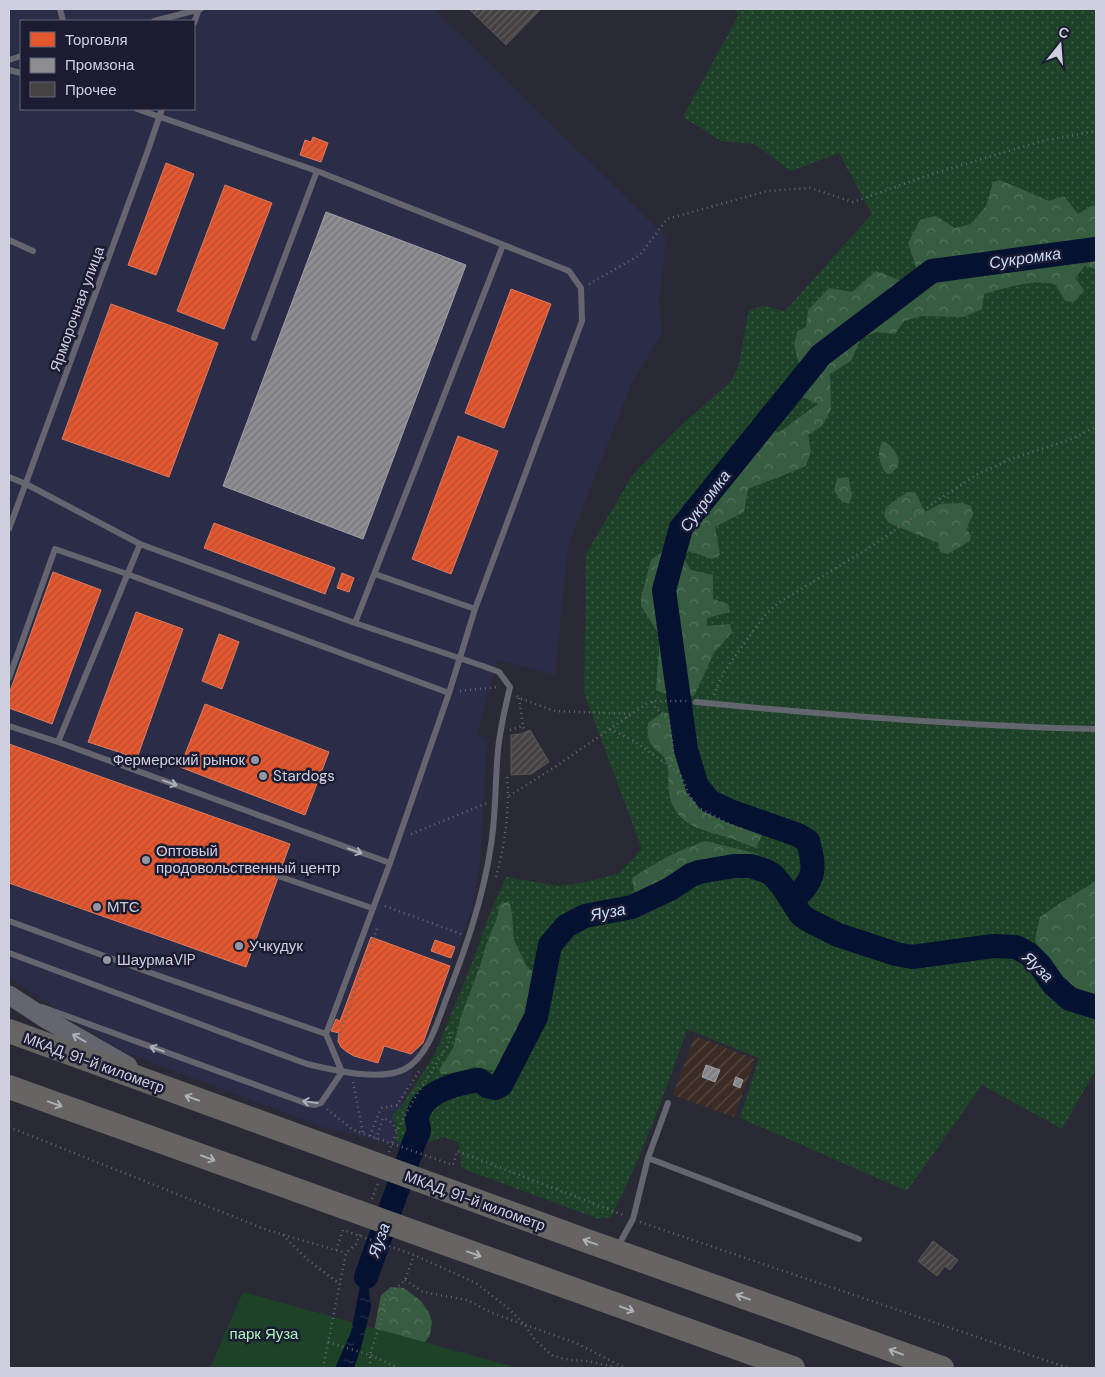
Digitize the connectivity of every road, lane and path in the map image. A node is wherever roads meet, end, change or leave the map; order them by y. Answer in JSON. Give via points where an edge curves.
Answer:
{"nodes":[{"id":1,"x":200,"y":9,"type":"edge"},
{"id":2,"x":158,"y":20,"type":"edge"},
{"id":3,"x":195,"y":21,"type":"edge"},
{"id":4,"x":141,"y":110,"type":"edge"},
{"id":5,"x":162,"y":110,"type":"edge"},
{"id":6,"x":159,"y":117,"type":"junction"},
{"id":7,"x":1096,"y":131,"type":"edge"},
{"id":8,"x":317,"y":171,"type":"junction"},
{"id":9,"x":9,"y":240,"type":"edge"},
{"id":10,"x":503,"y":245,"type":"junction"},
{"id":11,"x":33,"y":251,"type":"dead end"},
{"id":12,"x":581,"y":288,"type":"junction"},
{"id":13,"x":254,"y":338,"type":"dead end"},
{"id":14,"x":1096,"y":427,"type":"edge"},
{"id":15,"x":9,"y":477,"type":"edge"},
{"id":16,"x":26,"y":484,"type":"junction"},
{"id":17,"x":9,"y":529,"type":"edge"},
{"id":18,"x":140,"y":544,"type":"junction"},
{"id":19,"x":127,"y":574,"type":"junction"},
{"id":20,"x":375,"y":574,"type":"junction"},
{"id":21,"x":475,"y":609,"type":"junction"},
{"id":22,"x":355,"y":623,"type":"junction"},
{"id":23,"x":460,"y":659,"type":"junction"},
{"id":24,"x":9,"y":678,"type":"edge"},
{"id":25,"x":510,"y":687,"type":"junction"},
{"id":26,"x":460,"y":690,"type":"dead end"},
{"id":27,"x":449,"y":693,"type":"junction"},
{"id":28,"x":519,"y":698,"type":"junction"},
{"id":29,"x":654,"y":701,"type":"junction"},
{"id":30,"x":696,"y":702,"type":"joint"},
{"id":31,"x":711,"y":703,"type":"junction"},
{"id":32,"x":632,"y":714,"type":"junction"},
{"id":33,"x":9,"y":726,"type":"edge"},
{"id":34,"x":523,"y":726,"type":"junction"},
{"id":35,"x":610,"y":729,"type":"junction"},
{"id":36,"x":1096,"y":729,"type":"edge"},
{"id":37,"x":508,"y":730,"type":"dead end"},
{"id":38,"x":525,"y":732,"type":"dead end"},
{"id":39,"x":58,"y":742,"type":"junction"},
{"id":40,"x":671,"y":767,"type":"junction"},
{"id":41,"x":507,"y":774,"type":"dead end"},
{"id":42,"x":509,"y":796,"type":"junction"},
{"id":43,"x":495,"y":800,"type":"junction"},
{"id":44,"x":413,"y":825,"type":"dead end"},
{"id":45,"x":746,"y":831,"type":"dead end"},
{"id":46,"x":390,"y":863,"type":"junction"},
{"id":47,"x":278,"y":876,"type":"dead end"},
{"id":48,"x":385,"y":906,"type":"dead end"},
{"id":49,"x":372,"y":908,"type":"junction"},
{"id":50,"x":9,"y":921,"type":"edge"},
{"id":51,"x":379,"y":924,"type":"dead end"},
{"id":52,"x":469,"y":937,"type":"junction"},
{"id":53,"x":9,"y":952,"type":"edge"},
{"id":54,"x":11,"y":996,"type":"edge"},
{"id":55,"x":9,"y":1032,"type":"edge"},
{"id":56,"x":440,"y":1032,"type":"dead end"},
{"id":57,"x":326,"y":1034,"type":"junction"},
{"id":58,"x":338,"y":1041,"type":"dead end"},
{"id":59,"x":422,"y":1068,"type":"dead end"},
{"id":60,"x":342,"y":1072,"type":"junction"},
{"id":61,"x":352,"y":1073,"type":"junction"},
{"id":62,"x":9,"y":1087,"type":"edge"},
{"id":63,"x":167,"y":1089,"type":"junction"},
{"id":64,"x":320,"y":1103,"type":"junction"},
{"id":65,"x":668,"y":1103,"type":"dead end"},
{"id":66,"x":9,"y":1127,"type":"edge"},
{"id":67,"x":396,"y":1132,"type":"junction"},
{"id":68,"x":363,"y":1134,"type":"junction"},
{"id":69,"x":370,"y":1136,"type":"junction"},
{"id":70,"x":377,"y":1139,"type":"junction"},
{"id":71,"x":648,"y":1158,"type":"junction"},
{"id":72,"x":379,"y":1166,"type":"junction"},
{"id":73,"x":357,"y":1219,"type":"junction"},
{"id":74,"x":632,"y":1219,"type":"junction"},
{"id":75,"x":282,"y":1234,"type":"junction"},
{"id":76,"x":859,"y":1239,"type":"dead end"},
{"id":77,"x":421,"y":1246,"type":"junction"},
{"id":78,"x":336,"y":1250,"type":"junction"},
{"id":79,"x":615,"y":1251,"type":"junction"},
{"id":80,"x":346,"y":1252,"type":"junction"},
{"id":81,"x":405,"y":1280,"type":"junction"},
{"id":82,"x":340,"y":1284,"type":"junction"},
{"id":83,"x":524,"y":1325,"type":"junction"},
{"id":84,"x":328,"y":1342,"type":"junction"},
{"id":85,"x":370,"y":1355,"type":"junction"},
{"id":86,"x":323,"y":1368,"type":"edge"},
{"id":87,"x":370,"y":1368,"type":"edge"},
{"id":88,"x":399,"y":1368,"type":"edge"},
{"id":89,"x":618,"y":1368,"type":"edge"},
{"id":90,"x":625,"y":1368,"type":"edge"},
{"id":91,"x":793,"y":1368,"type":"edge"},
{"id":92,"x":942,"y":1368,"type":"edge"},
{"id":93,"x":1068,"y":1368,"type":"edge"}],
"edges":[{"from":1,"to":2,"type":"lane"},
{"from":1,"to":3,"type":"lane"},
{"from":4,"to":6,"type":"lane"},
{"from":5,"to":6,"type":"lane","name":"Ярморочная улица"},
{"from":6,"to":8,"type":"lane"},
{"from":6,"to":16,"type":"lane","name":"Ярморочная улица"},
{"from":7,"to":12,"type":"path","via":[[1032,144],[853,202],[810,188],[767,191],[667,219],[640,255]]},
{"from":8,"to":10,"type":"lane"},
{"from":8,"to":13,"type":"lane"},
{"from":9,"to":11,"type":"lane"},
{"from":10,"to":12,"type":"lane","via":[[569,270]]},
{"from":10,"to":20,"type":"lane"},
{"from":12,"to":21,"type":"lane","via":[[582,321]]},
{"from":14,"to":31,"type":"path","via":[[978,474],[869,548],[778,603],[764,616],[726,669]]},
{"from":15,"to":16,"type":"lane"},
{"from":16,"to":17,"type":"lane","name":"Ярморочная улица"},
{"from":16,"to":18,"type":"lane"},
{"from":18,"to":19,"type":"lane"},
{"from":18,"to":22,"type":"lane"},
{"from":19,"to":24,"type":"lane","via":[[55,549]]},
{"from":19,"to":27,"type":"lane"},
{"from":19,"to":39,"type":"lane"},
{"from":20,"to":21,"type":"lane"},
{"from":20,"to":22,"type":"lane"},
{"from":21,"to":23,"type":"lane"},
{"from":22,"to":23,"type":"lane"},
{"from":23,"to":25,"type":"lane","via":[[500,672]]},
{"from":23,"to":27,"type":"lane"},
{"from":25,"to":26,"type":"path"},
{"from":25,"to":28,"type":"path"},
{"from":25,"to":43,"type":"lane","via":[[498,749]]},
{"from":27,"to":46,"type":"lane"},
{"from":28,"to":32,"type":"path","via":[[555,711]]},
{"from":28,"to":34,"type":"path"},
{"from":29,"to":30,"type":"path"},
{"from":29,"to":32,"type":"path"},
{"from":29,"to":40,"type":"path","via":[[655,707],[668,719],[673,753]]},
{"from":30,"to":31,"type":"lane"},
{"from":31,"to":36,"type":"lane","via":[[821,715]]},
{"from":32,"to":35,"type":"path"},
{"from":33,"to":39,"type":"lane"},
{"from":34,"to":37,"type":"path"},
{"from":34,"to":38,"type":"path"},
{"from":35,"to":40,"type":"path","via":[[634,741]]},
{"from":35,"to":42,"type":"path"},
{"from":39,"to":46,"type":"lane","one_way":true},
{"from":40,"to":45,"type":"path","via":[[682,777],[697,807]]},
{"from":41,"to":42,"type":"path"},
{"from":42,"to":43,"type":"path"},
{"from":43,"to":44,"type":"path","via":[[410,834]]},
{"from":43,"to":52,"type":"lane","via":[[486,876]]},
{"from":46,"to":49,"type":"lane"},
{"from":47,"to":49,"type":"lane"},
{"from":48,"to":52,"type":"path"},
{"from":49,"to":57,"type":"lane"},
{"from":50,"to":57,"type":"lane"},
{"from":51,"to":58,"type":"path"},
{"from":52,"to":61,"type":"lane","via":[[423,1051],[399,1071],[381,1075]]},
{"from":53,"to":60,"type":"lane","via":[[307,1064]]},
{"from":63,"to":54,"type":"main road","one_way":true},
{"from":64,"to":54,"type":"lane","one_way":true,"via":[[308,1104]]},
{"from":55,"to":63,"type":"highway","name":"МКАД, 91-й километр"},
{"from":56,"to":67,"type":"path","via":[[443,1026],[451,1035],[448,1045]]},
{"from":57,"to":60,"type":"lane"},
{"from":59,"to":69,"type":"path","via":[[397,1105],[380,1110]]},
{"from":60,"to":61,"type":"lane"},
{"from":60,"to":64,"type":"lane"},
{"from":61,"to":68,"type":"path"},
{"from":62,"to":73,"type":"highway","one_way":true},
{"from":72,"to":63,"type":"highway","name":"МКАД, 91-й километр","one_way":true},
{"from":64,"to":68,"type":"path","via":[[353,1130]]},
{"from":65,"to":71,"type":"lane"},
{"from":66,"to":75,"type":"path"},
{"from":67,"to":70,"type":"path","via":[[394,1125],[383,1118]]},
{"from":67,"to":72,"type":"path"},
{"from":68,"to":69,"type":"path"},
{"from":69,"to":70,"type":"path"},
{"from":70,"to":74,"type":"path","via":[[452,1166],[457,1151]]},
{"from":71,"to":74,"type":"lane"},
{"from":71,"to":76,"type":"lane"},
{"from":72,"to":73,"type":"path"},
{"from":79,"to":72,"type":"highway","name":"МКАД, 91-й километр","one_way":true},
{"from":73,"to":77,"type":"highway"},
{"from":73,"to":77,"type":"path"},
{"from":73,"to":78,"type":"path"},
{"from":73,"to":80,"type":"path","via":[[356,1244]]},
{"from":74,"to":79,"type":"lane"},
{"from":74,"to":93,"type":"path"},
{"from":75,"to":78,"type":"path"},
{"from":75,"to":82,"type":"path","via":[[308,1260]]},
{"from":77,"to":81,"type":"path"},
{"from":77,"to":83,"type":"path","via":[[476,1283]]},
{"from":77,"to":91,"type":"highway","one_way":true},
{"from":78,"to":80,"type":"path"},
{"from":92,"to":79,"type":"highway","name":"МКАД, 91-й километр","one_way":true},
{"from":80,"to":82,"type":"path"},
{"from":81,"to":83,"type":"path","via":[[423,1292],[467,1300]]},
{"from":81,"to":85,"type":"path","via":[[385,1299]]},
{"from":82,"to":84,"type":"path"},
{"from":83,"to":89,"type":"path","via":[[553,1356]]},
{"from":83,"to":90,"type":"path","via":[[576,1343]]},
{"from":84,"to":85,"type":"path"},
{"from":84,"to":86,"type":"path"},
{"from":85,"to":87,"type":"path"},
{"from":85,"to":88,"type":"path"}]}
